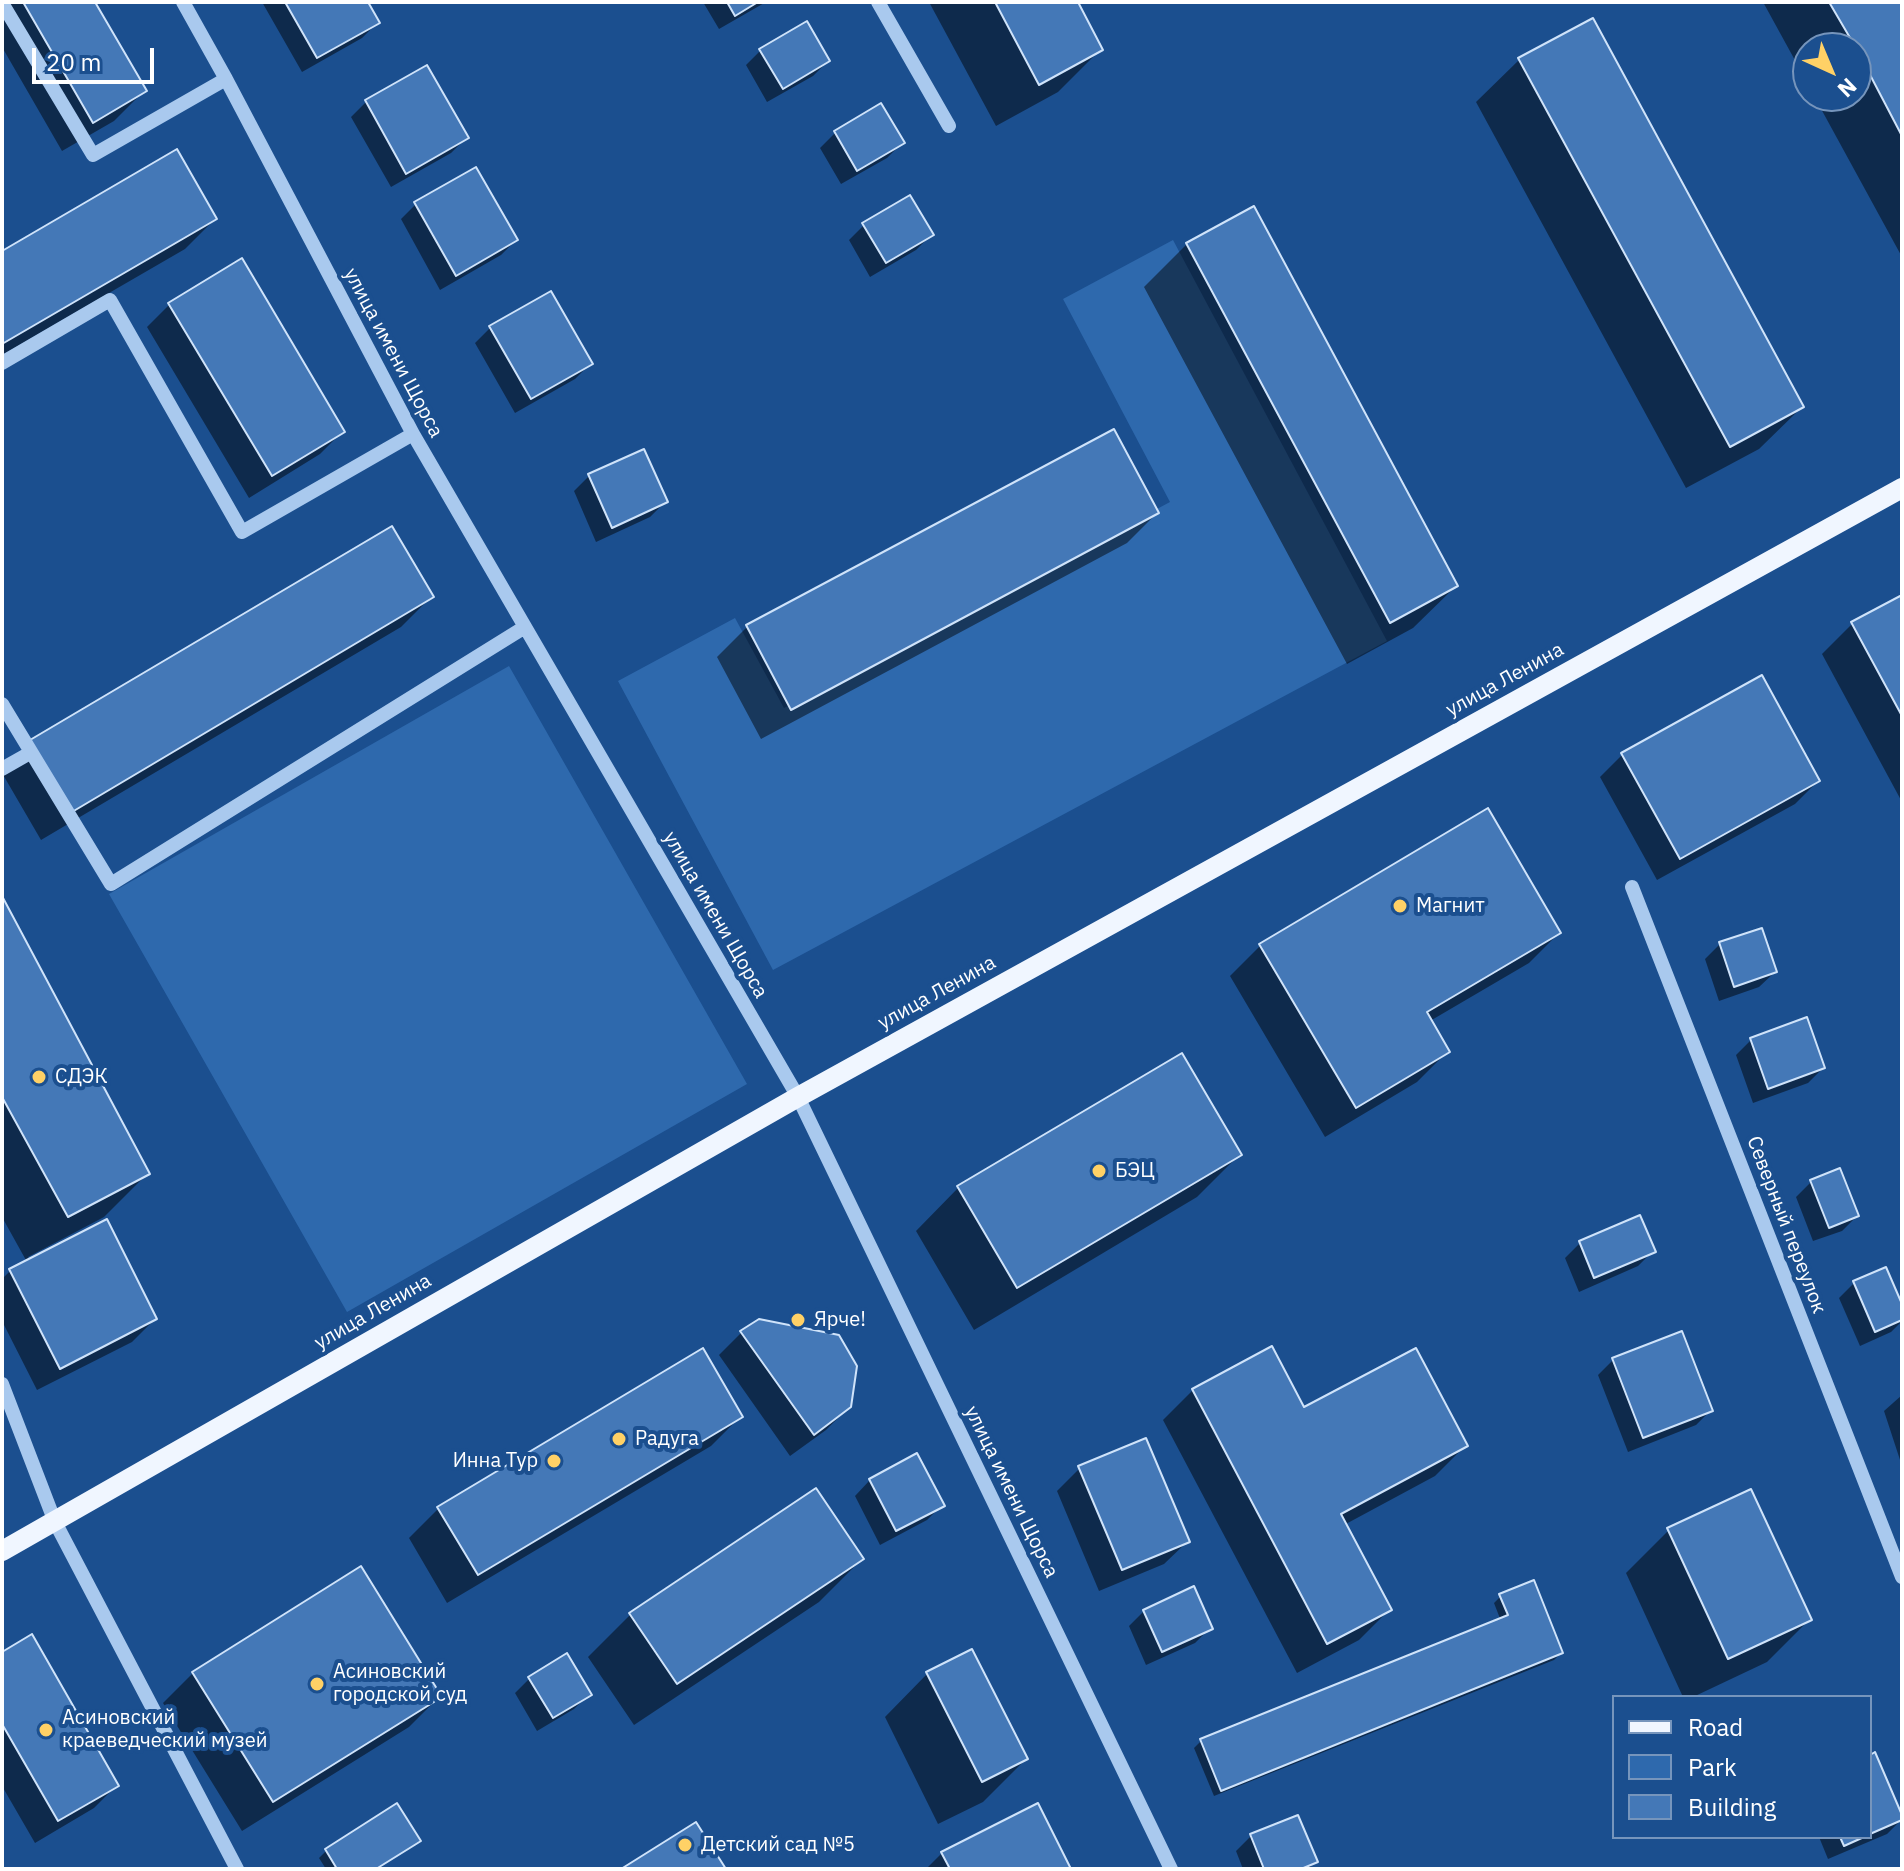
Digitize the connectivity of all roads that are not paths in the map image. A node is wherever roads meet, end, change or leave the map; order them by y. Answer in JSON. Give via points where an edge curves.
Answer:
{"nodes":[{"id":1,"x":183,"y":2,"type":"edge"},
{"id":2,"x":878,"y":2,"type":"edge"},
{"id":3,"x":2,"y":3,"type":"edge"},
{"id":4,"x":226,"y":79,"type":"junction"},
{"id":5,"x":949,"y":126,"type":"dead end"},
{"id":6,"x":2,"y":363,"type":"edge"},
{"id":7,"x":413,"y":434,"type":"junction"},
{"id":8,"x":1902,"y":488,"type":"edge"},
{"id":9,"x":525,"y":627,"type":"junction"},
{"id":10,"x":2,"y":704,"type":"edge"},
{"id":11,"x":30,"y":753,"type":"junction"},
{"id":12,"x":2,"y":769,"type":"edge"},
{"id":13,"x":1632,"y":887,"type":"dead end"},
{"id":14,"x":798,"y":1097,"type":"junction"},
{"id":15,"x":2,"y":1384,"type":"edge"},
{"id":16,"x":55,"y":1522,"type":"junction"},
{"id":17,"x":2,"y":1551,"type":"edge"},
{"id":18,"x":1902,"y":1577,"type":"edge"},
{"id":19,"x":237,"y":1869,"type":"edge"},
{"id":20,"x":1171,"y":1869,"type":"edge"}],
"edges":[{"from":1,"to":4,"type":"street","name":"улица имени Щорса"},
{"from":2,"to":5,"type":"street"},
{"from":3,"to":4,"type":"street","via":[[93,155]]},
{"from":4,"to":7,"type":"street","name":"улица имени Щорса"},
{"from":6,"to":7,"type":"street","via":[[110,300],[242,532]]},
{"from":7,"to":9,"type":"street","name":"улица имени Щорса"},
{"from":8,"to":14,"type":"main road","name":"улица Ленина"},
{"from":9,"to":11,"type":"street","via":[[111,884]]},
{"from":9,"to":14,"type":"street","name":"улица имени Щорса"},
{"from":10,"to":11,"type":"street"},
{"from":11,"to":12,"type":"street"},
{"from":13,"to":18,"type":"street","name":"Северный переулок"},
{"from":14,"to":16,"type":"main road","name":"улица Ленина"},
{"from":14,"to":20,"type":"street","name":"улица имени Щорса"},
{"from":15,"to":16,"type":"street"},
{"from":16,"to":17,"type":"main road","name":"улица Ленина"},
{"from":16,"to":19,"type":"street"}]}
